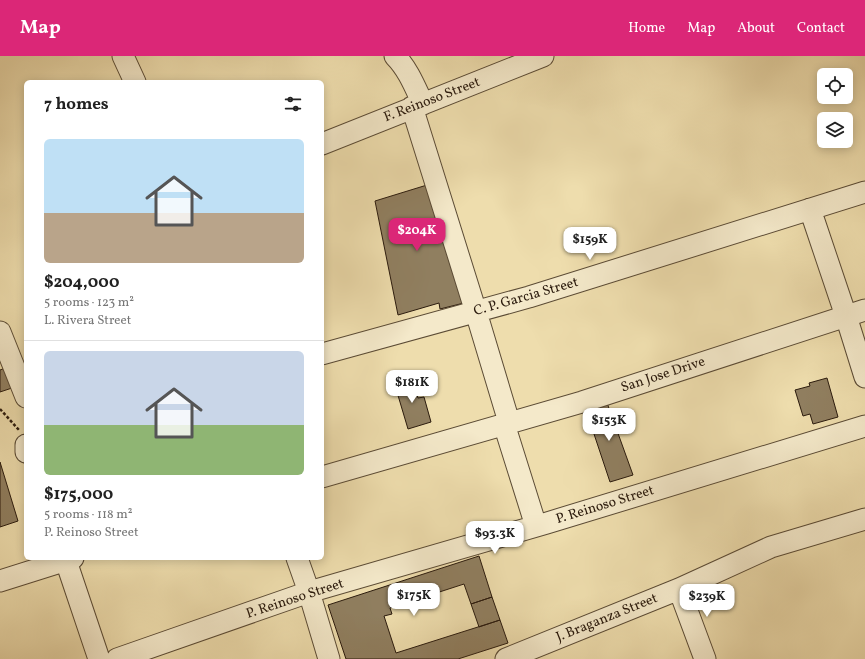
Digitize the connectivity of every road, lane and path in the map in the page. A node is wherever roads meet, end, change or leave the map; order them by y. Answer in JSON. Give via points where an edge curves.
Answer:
{"nodes":[{"id":1,"x":123,"y":56,"type":"edge"},
{"id":2,"x":395,"y":56,"type":"edge"},
{"id":3,"x":543,"y":56,"type":"edge"},
{"id":4,"x":520,"y":60,"type":"edge"},
{"id":5,"x":134,"y":80,"type":"edge"},
{"id":6,"x":417,"y":105,"type":"junction"},
{"id":7,"x":324,"y":143,"type":"edge"},
{"id":8,"x":865,"y":192,"type":"edge"},
{"id":9,"x":810,"y":209,"type":"junction"},
{"id":10,"x":476,"y":312,"type":"junction"},
{"id":11,"x":856,"y":313,"type":"edge"},
{"id":12,"x":0,"y":332,"type":"edge"},
{"id":13,"x":324,"y":353,"type":"edge"},
{"id":14,"x":865,"y":377,"type":"edge"},
{"id":15,"x":24,"y":392,"type":"edge"},
{"id":16,"x":0,"y":409,"type":"edge"},
{"id":17,"x":506,"y":423,"type":"junction"},
{"id":18,"x":865,"y":426,"type":"edge"},
{"id":19,"x":24,"y":442,"type":"edge"},
{"id":20,"x":324,"y":476,"type":"edge"},
{"id":21,"x":865,"y":519,"type":"edge"},
{"id":22,"x":536,"y":526,"type":"junction"},
{"id":23,"x":65,"y":560,"type":"edge"},
{"id":24,"x":68,"y":560,"type":"edge"},
{"id":25,"x":298,"y":560,"type":"edge"},
{"id":26,"x":0,"y":581,"type":"edge"},
{"id":27,"x":679,"y":589,"type":"junction"},
{"id":28,"x":309,"y":592,"type":"junction"},
{"id":29,"x":100,"y":659,"type":"edge"},
{"id":30,"x":117,"y":659,"type":"edge"},
{"id":31,"x":329,"y":659,"type":"edge"},
{"id":32,"x":506,"y":659,"type":"edge"},
{"id":33,"x":705,"y":659,"type":"edge"}],
"edges":[{"from":1,"to":5,"type":"street"},
{"from":2,"to":6,"type":"street","via":[[411,78]]},
{"from":3,"to":4,"type":"street","name":"F. Reinoso Street"},
{"from":4,"to":6,"type":"street","name":"F. Reinoso Street"},
{"from":6,"to":7,"type":"street","name":"F. Reinoso Street"},
{"from":6,"to":10,"type":"street"},
{"from":8,"to":9,"type":"street","name":"C. P. Garcia Street"},
{"from":9,"to":10,"type":"street","name":"C. P. Garcia Street"},
{"from":9,"to":11,"type":"street"},
{"from":10,"to":13,"type":"street","name":"C. P. Garcia Street"},
{"from":10,"to":17,"type":"street"},
{"from":11,"to":14,"type":"street"},
{"from":11,"to":17,"type":"street","name":"San Jose Drive","via":[[582,402]]},
{"from":12,"to":15,"type":"street"},
{"from":16,"to":19,"type":"path"},
{"from":17,"to":20,"type":"street","name":"San Jose Drive"},
{"from":17,"to":22,"type":"street"},
{"from":18,"to":22,"type":"street","name":"P. Reinoso Street"},
{"from":21,"to":27,"type":"street","name":"J. Braganza Street","via":[[771,547]]},
{"from":22,"to":28,"type":"street","name":"P. Reinoso Street"},
{"from":23,"to":26,"type":"street"},
{"from":24,"to":29,"type":"street"},
{"from":25,"to":28,"type":"street"},
{"from":27,"to":32,"type":"street","name":"J. Braganza Street"},
{"from":27,"to":33,"type":"street"},
{"from":28,"to":30,"type":"street","name":"P. Reinoso Street"},
{"from":28,"to":31,"type":"street"}]}
